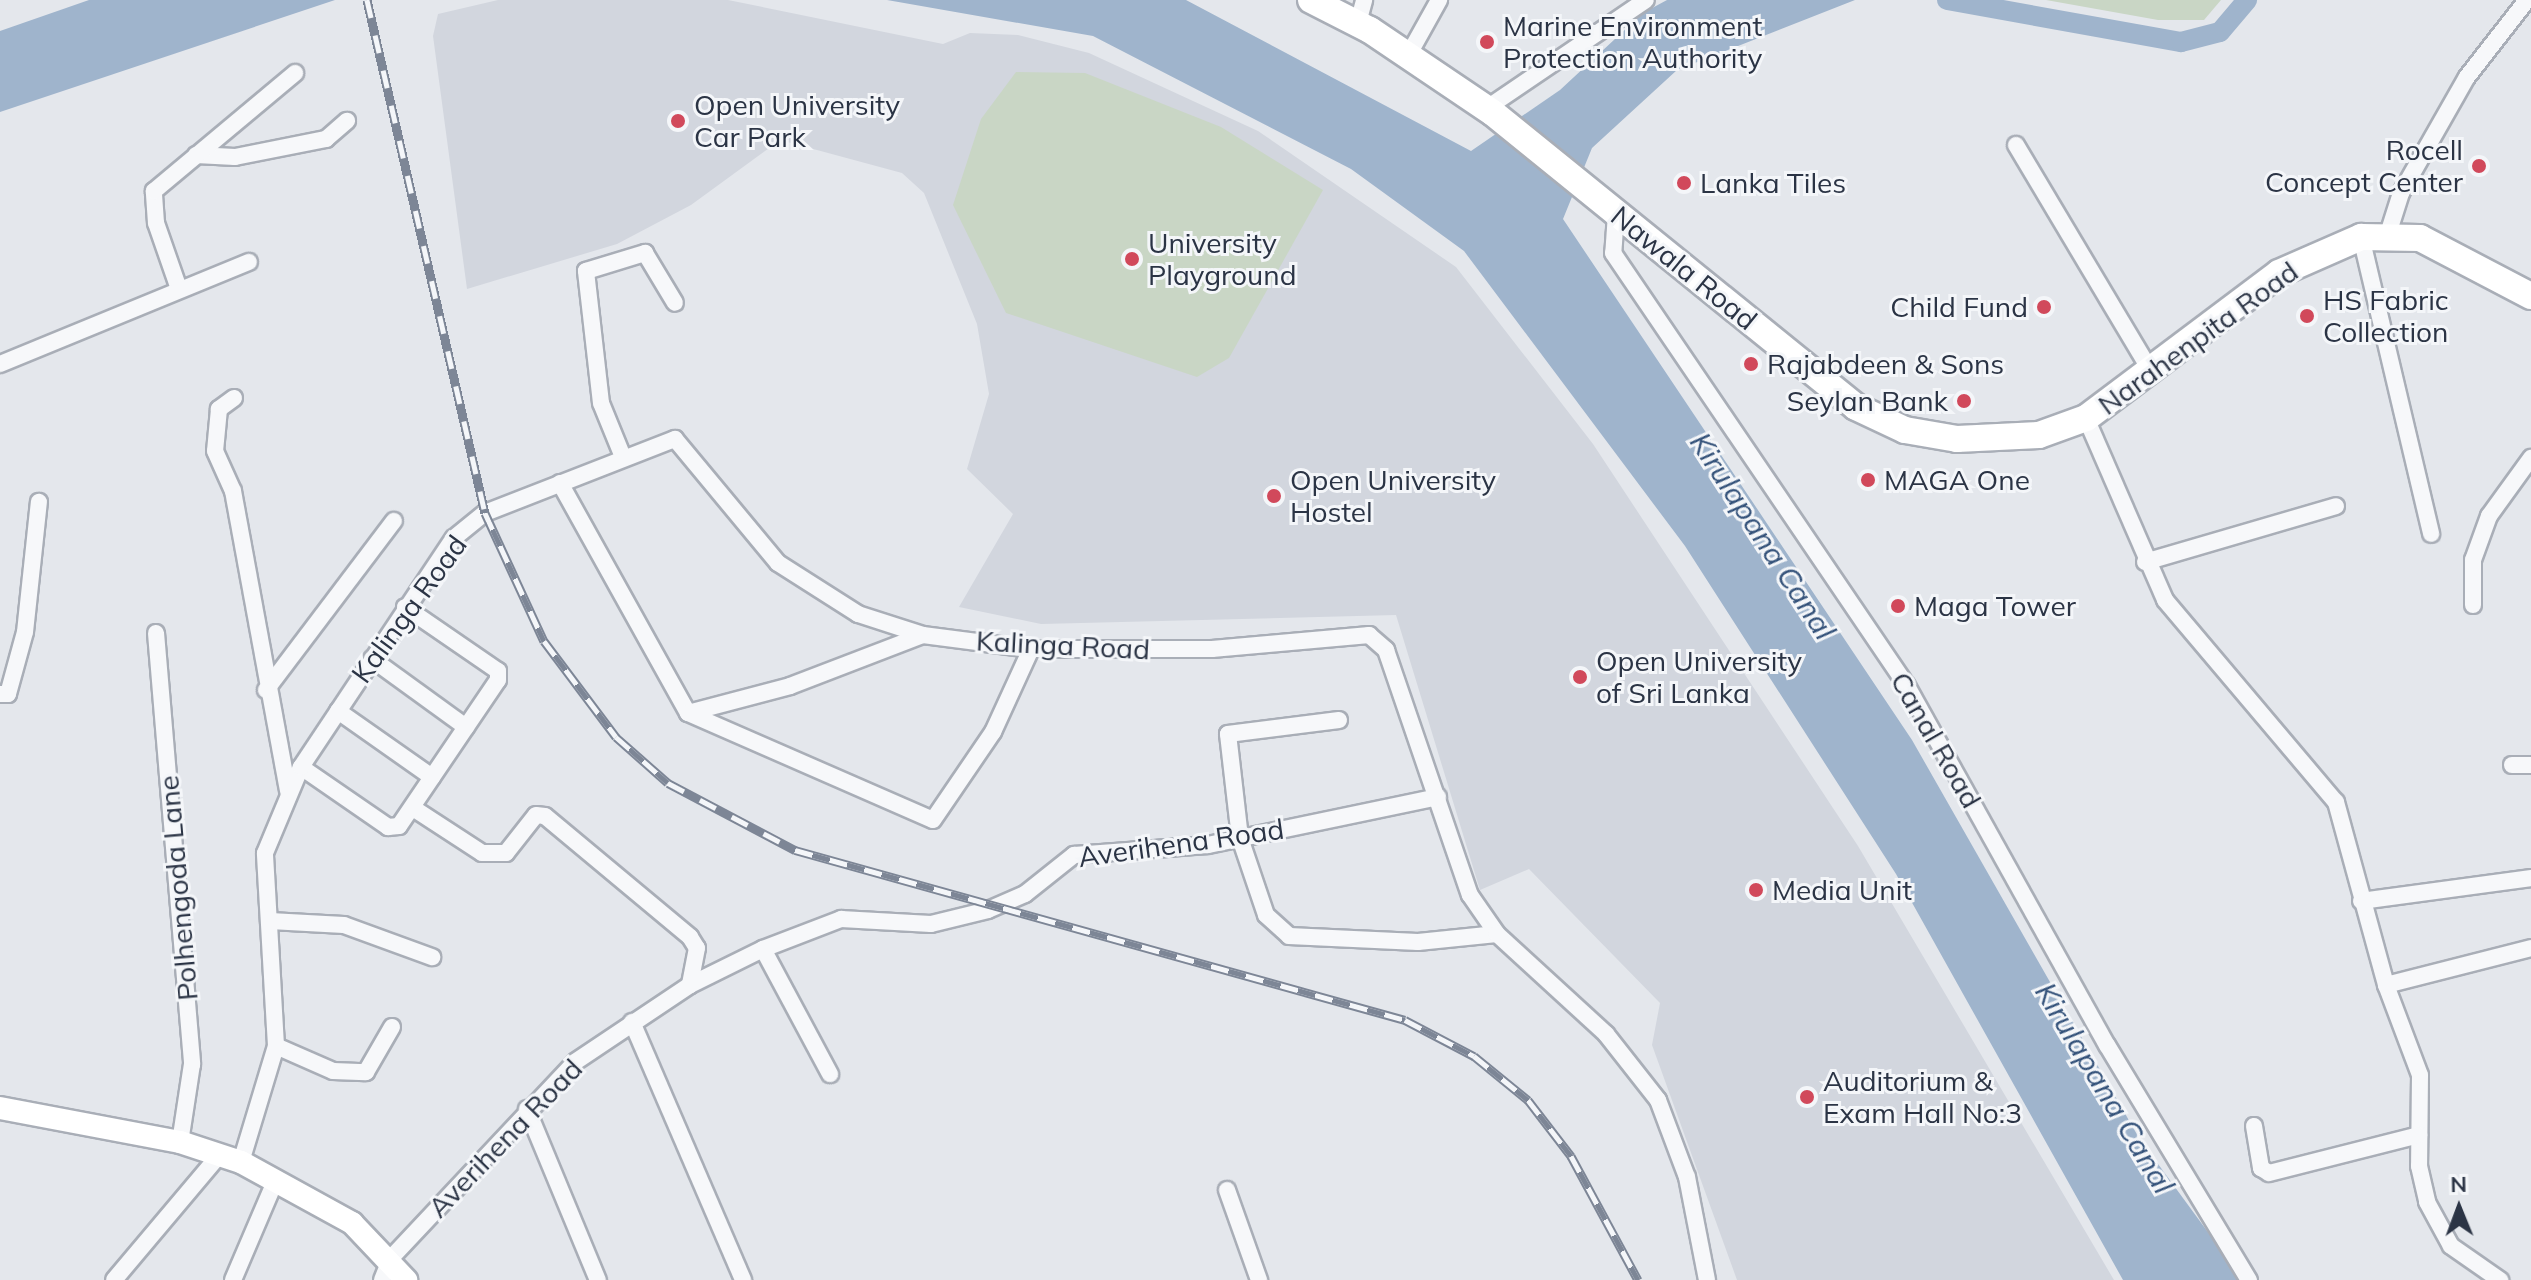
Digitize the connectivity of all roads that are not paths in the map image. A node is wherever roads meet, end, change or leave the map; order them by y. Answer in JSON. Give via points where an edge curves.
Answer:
{"nodes":[{"id":1,"x":1311,"y":0,"type":"edge"},
{"id":2,"x":1439,"y":0,"type":"edge"},
{"id":3,"x":1646,"y":0,"type":"edge"},
{"id":4,"x":2527,"y":0,"type":"edge"},
{"id":5,"x":1361,"y":12,"type":"edge"},
{"id":6,"x":1409,"y":54,"type":"junction"},
{"id":7,"x":295,"y":73,"type":"dead end"},
{"id":8,"x":1490,"y":110,"type":"junction"},
{"id":9,"x":347,"y":121,"type":"dead end"},
{"id":10,"x":2016,"y":145,"type":"dead end"},
{"id":11,"x":196,"y":155,"type":"junction"},
{"id":12,"x":1616,"y":214,"type":"junction"},
{"id":13,"x":2388,"y":234,"type":"junction"},
{"id":14,"x":2361,"y":237,"type":"junction"},
{"id":15,"x":249,"y":262,"type":"dead end"},
{"id":16,"x":179,"y":289,"type":"junction"},
{"id":17,"x":2531,"y":296,"type":"edge"},
{"id":18,"x":675,"y":303,"type":"dead end"},
{"id":19,"x":0,"y":364,"type":"edge"},
{"id":20,"x":2150,"y":370,"type":"junction"},
{"id":21,"x":234,"y":398,"type":"dead end"},
{"id":22,"x":2086,"y":418,"type":"junction"},
{"id":23,"x":623,"y":457,"type":"junction"},
{"id":24,"x":2531,"y":458,"type":"edge"},
{"id":25,"x":560,"y":483,"type":"junction"},
{"id":26,"x":39,"y":502,"type":"dead end"},
{"id":27,"x":2336,"y":506,"type":"dead end"},
{"id":28,"x":394,"y":521,"type":"dead end"},
{"id":29,"x":2431,"y":534,"type":"dead end"},
{"id":30,"x":2145,"y":562,"type":"junction"},
{"id":31,"x":2473,"y":605,"type":"dead end"},
{"id":32,"x":405,"y":607,"type":"junction"},
{"id":33,"x":156,"y":633,"type":"dead end"},
{"id":34,"x":923,"y":635,"type":"junction"},
{"id":35,"x":1031,"y":649,"type":"junction"},
{"id":36,"x":372,"y":659,"type":"junction"},
{"id":37,"x":266,"y":690,"type":"junction"},
{"id":38,"x":0,"y":694,"type":"edge"},
{"id":39,"x":338,"y":711,"type":"junction"},
{"id":40,"x":688,"y":713,"type":"junction"},
{"id":41,"x":1339,"y":720,"type":"dead end"},
{"id":42,"x":466,"y":727,"type":"junction"},
{"id":43,"x":2512,"y":765,"type":"dead end"},
{"id":44,"x":2531,"y":765,"type":"edge"},
{"id":45,"x":301,"y":767,"type":"junction"},
{"id":46,"x":432,"y":777,"type":"junction"},
{"id":47,"x":288,"y":791,"type":"junction"},
{"id":48,"x":1438,"y":797,"type":"junction"},
{"id":49,"x":413,"y":808,"type":"junction"},
{"id":50,"x":1240,"y":838,"type":"junction"},
{"id":51,"x":2531,"y":878,"type":"edge"},
{"id":52,"x":2361,"y":901,"type":"junction"},
{"id":53,"x":270,"y":921,"type":"junction"},
{"id":54,"x":1497,"y":934,"type":"junction"},
{"id":55,"x":2531,"y":948,"type":"edge"},
{"id":56,"x":763,"y":949,"type":"junction"},
{"id":57,"x":432,"y":957,"type":"dead end"},
{"id":58,"x":690,"y":985,"type":"junction"},
{"id":59,"x":2386,"y":985,"type":"junction"},
{"id":60,"x":632,"y":1022,"type":"junction"},
{"id":61,"x":392,"y":1027,"type":"dead end"},
{"id":62,"x":276,"y":1046,"type":"junction"},
{"id":63,"x":830,"y":1074,"type":"dead end"},
{"id":64,"x":0,"y":1108,"type":"edge"},
{"id":65,"x":527,"y":1109,"type":"junction"},
{"id":66,"x":2254,"y":1126,"type":"dead end"},
{"id":67,"x":2419,"y":1135,"type":"junction"},
{"id":68,"x":180,"y":1142,"type":"junction"},
{"id":69,"x":230,"y":1158,"type":"junction"},
{"id":70,"x":276,"y":1179,"type":"junction"},
{"id":71,"x":1227,"y":1190,"type":"dead end"},
{"id":72,"x":391,"y":1258,"type":"junction"},
{"id":73,"x":114,"y":1280,"type":"edge"},
{"id":74,"x":233,"y":1280,"type":"edge"},
{"id":75,"x":382,"y":1280,"type":"edge"},
{"id":76,"x":406,"y":1280,"type":"edge"},
{"id":77,"x":598,"y":1280,"type":"edge"},
{"id":78,"x":743,"y":1280,"type":"edge"},
{"id":79,"x":1259,"y":1280,"type":"edge"},
{"id":80,"x":1707,"y":1280,"type":"edge"},
{"id":81,"x":2249,"y":1280,"type":"edge"},
{"id":82,"x":2500,"y":1280,"type":"edge"}],
"edges":[{"from":1,"to":5,"type":"main road","name":"Nawala Road"},
{"from":2,"to":6,"type":"street"},
{"from":3,"to":8,"type":"street"},
{"from":4,"to":13,"type":"street","via":[[2467,77],[2401,193]]},
{"from":5,"to":6,"type":"main road","name":"Nawala Road"},
{"from":6,"to":8,"type":"main road","name":"Nawala Road"},
{"from":7,"to":11,"type":"street"},
{"from":8,"to":12,"type":"main road","name":"Nawala Road"},
{"from":9,"to":11,"type":"street","via":[[326,139],[235,157]]},
{"from":10,"to":20,"type":"street"},
{"from":11,"to":16,"type":"street","via":[[154,191],[156,223]]},
{"from":12,"to":22,"type":"main road","name":"Nawala Road","via":[[1856,407],[1905,430],[1957,439],[2039,435]]},
{"from":12,"to":81,"type":"street","name":"Canal Road","via":[[1613,253],[1907,686],[2107,1045]]},
{"from":13,"to":14,"type":"main road","name":"Narahenpita Road"},
{"from":13,"to":17,"type":"main road","name":"Narahenpita Road","via":[[2420,238]]},
{"from":14,"to":20,"type":"main road","name":"Narahenpita Road","via":[[2279,273]]},
{"from":14,"to":29,"type":"street"},
{"from":15,"to":16,"type":"street"},
{"from":16,"to":19,"type":"street"},
{"from":18,"to":23,"type":"street","via":[[645,253],[586,271],[601,403]]},
{"from":20,"to":22,"type":"main road","name":"Narahenpita Road"},
{"from":21,"to":37,"type":"street","via":[[219,409],[215,451],[233,491]]},
{"from":22,"to":30,"type":"street"},
{"from":23,"to":25,"type":"street","name":"Kalinga Road"},
{"from":23,"to":34,"type":"street","name":"Kalinga Road","via":[[675,439],[778,563],[858,614]]},
{"from":24,"to":31,"type":"street","via":[[2489,516],[2473,560]]},
{"from":25,"to":32,"type":"street","name":"Kalinga Road","via":[[485,513],[454,538]]},
{"from":25,"to":40,"type":"street"},
{"from":26,"to":38,"type":"street","via":[[25,632],[8,694]]},
{"from":27,"to":30,"type":"street"},
{"from":28,"to":37,"type":"street"},
{"from":30,"to":52,"type":"street","via":[[2189,633],[2336,802]]},
{"from":32,"to":36,"type":"street","name":"Kalinga Road"},
{"from":32,"to":42,"type":"street","via":[[498,671]]},
{"from":33,"to":68,"type":"street","name":"Polhengoda Lane","via":[[192,1064]]},
{"from":34,"to":35,"type":"street","name":"Kalinga Road"},
{"from":34,"to":40,"type":"street","via":[[790,686]]},
{"from":35,"to":40,"type":"street","via":[[993,732],[933,820]]},
{"from":35,"to":48,"type":"street","name":"Kalinga Road","via":[[1212,649],[1369,635],[1386,650]]},
{"from":36,"to":39,"type":"street","name":"Kalinga Road"},
{"from":36,"to":42,"type":"street"},
{"from":37,"to":47,"type":"street"},
{"from":39,"to":45,"type":"street","name":"Kalinga Road"},
{"from":39,"to":46,"type":"street"},
{"from":41,"to":50,"type":"street","via":[[1229,731]]},
{"from":42,"to":46,"type":"street"},
{"from":43,"to":44,"type":"street"},
{"from":45,"to":47,"type":"street","name":"Kalinga Road"},
{"from":45,"to":49,"type":"street","via":[[388,827]]},
{"from":46,"to":49,"type":"street"},
{"from":47,"to":53,"type":"street","name":"Kalinga Road","via":[[265,853]]},
{"from":48,"to":50,"type":"street","name":"Averihena Road"},
{"from":48,"to":54,"type":"street","name":"Kalinga Road","via":[[1470,895]]},
{"from":49,"to":58,"type":"street","via":[[482,853],[506,853],[536,815],[545,816],[690,937],[697,948]]},
{"from":50,"to":54,"type":"street","via":[[1266,915],[1289,936],[1418,942]]},
{"from":50,"to":56,"type":"street","name":"Averihena Road","via":[[1074,855],[1025,894],[988,910],[931,924],[841,919]]},
{"from":51,"to":52,"type":"street"},
{"from":52,"to":59,"type":"street"},
{"from":53,"to":57,"type":"street","via":[[344,925]]},
{"from":53,"to":62,"type":"street","name":"Kalinga Road"},
{"from":54,"to":80,"type":"street","name":"Kalinga Road","via":[[1606,1034],[1658,1100],[1687,1177]]},
{"from":55,"to":59,"type":"street"},
{"from":56,"to":58,"type":"street","name":"Averihena Road"},
{"from":56,"to":63,"type":"street"},
{"from":58,"to":60,"type":"street","name":"Averihena Road"},
{"from":59,"to":67,"type":"street","via":[[2420,1075]]},
{"from":60,"to":65,"type":"street","name":"Averihena Road"},
{"from":60,"to":78,"type":"street"},
{"from":61,"to":62,"type":"street","via":[[366,1072],[333,1071]]},
{"from":62,"to":69,"type":"street","name":"Kalinga Road"},
{"from":64,"to":68,"type":"main road"},
{"from":65,"to":72,"type":"street","name":"Averihena Road"},
{"from":65,"to":77,"type":"street"},
{"from":66,"to":67,"type":"street","via":[[2261,1168],[2269,1173]]},
{"from":67,"to":82,"type":"street","via":[[2427,1202],[2445,1235]]},
{"from":68,"to":69,"type":"main road"},
{"from":69,"to":70,"type":"main road"},
{"from":69,"to":73,"type":"street"},
{"from":70,"to":72,"type":"main road","via":[[352,1223]]},
{"from":70,"to":74,"type":"street"},
{"from":71,"to":79,"type":"street"},
{"from":72,"to":75,"type":"street"},
{"from":72,"to":76,"type":"main road"}]}
